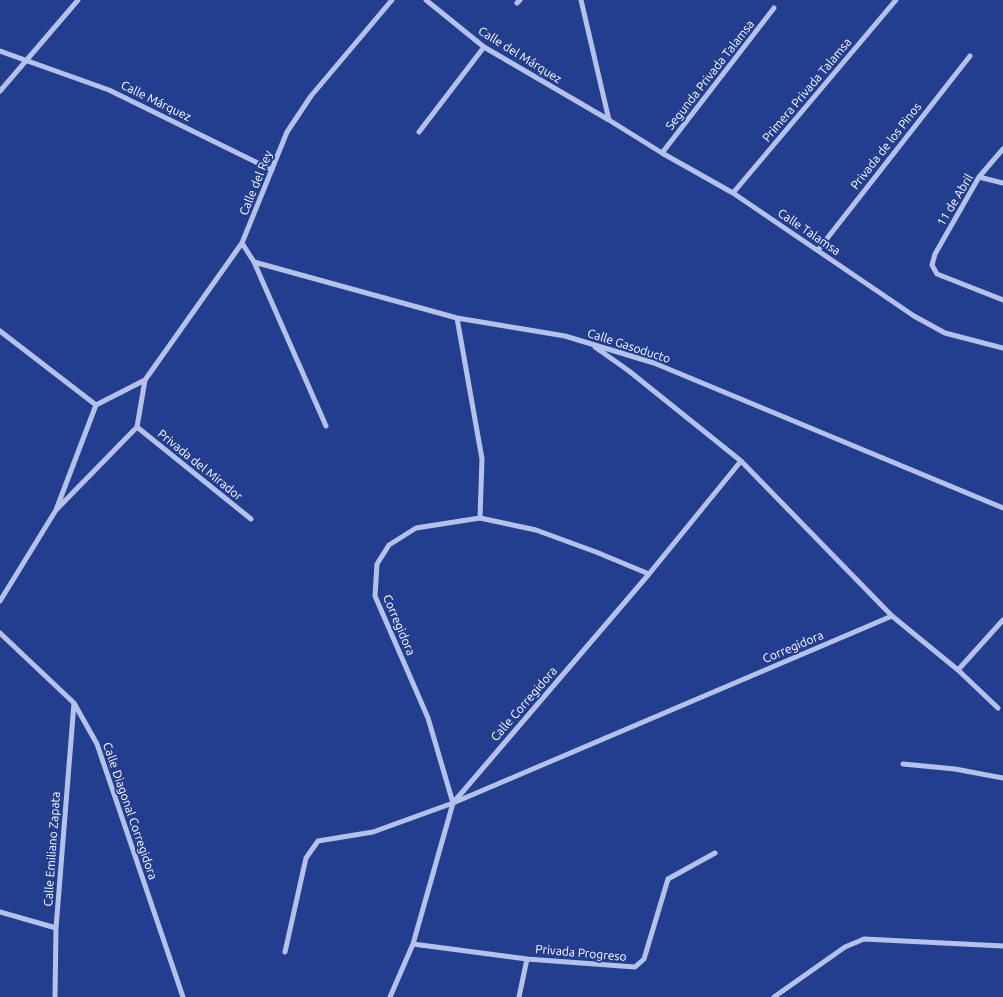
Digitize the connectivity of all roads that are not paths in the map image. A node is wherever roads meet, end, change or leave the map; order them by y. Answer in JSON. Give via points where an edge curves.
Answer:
{"nodes":[{"id":1,"x":78,"y":0,"type":"edge"},
{"id":2,"x":392,"y":0,"type":"edge"},
{"id":3,"x":426,"y":0,"type":"edge"},
{"id":4,"x":582,"y":0,"type":"edge"},
{"id":5,"x":896,"y":0,"type":"edge"},
{"id":6,"x":774,"y":8,"type":"dead end"},
{"id":7,"x":484,"y":47,"type":"junction"},
{"id":8,"x":0,"y":51,"type":"edge"},
{"id":9,"x":970,"y":56,"type":"dead end"},
{"id":10,"x":27,"y":59,"type":"junction"},
{"id":11,"x":0,"y":90,"type":"edge"},
{"id":12,"x":609,"y":120,"type":"junction"},
{"id":13,"x":419,"y":132,"type":"dead end"},
{"id":14,"x":1003,"y":149,"type":"edge"},
{"id":15,"x":662,"y":154,"type":"junction"},
{"id":16,"x":272,"y":170,"type":"junction"},
{"id":17,"x":979,"y":177,"type":"junction"},
{"id":18,"x":1003,"y":183,"type":"edge"},
{"id":19,"x":733,"y":193,"type":"junction"},
{"id":20,"x":242,"y":243,"type":"junction"},
{"id":21,"x":818,"y":250,"type":"junction"},
{"id":22,"x":254,"y":262,"type":"junction"},
{"id":23,"x":1003,"y":300,"type":"edge"},
{"id":24,"x":457,"y":318,"type":"junction"},
{"id":25,"x":0,"y":331,"type":"edge"},
{"id":26,"x":592,"y":344,"type":"junction"},
{"id":27,"x":1003,"y":348,"type":"edge"},
{"id":28,"x":145,"y":380,"type":"junction"},
{"id":29,"x":96,"y":405,"type":"junction"},
{"id":30,"x":326,"y":426,"type":"dead end"},
{"id":31,"x":137,"y":427,"type":"junction"},
{"id":32,"x":741,"y":461,"type":"junction"},
{"id":33,"x":1003,"y":508,"type":"edge"},
{"id":34,"x":56,"y":510,"type":"junction"},
{"id":35,"x":480,"y":518,"type":"junction"},
{"id":36,"x":251,"y":519,"type":"dead end"},
{"id":37,"x":649,"y":574,"type":"junction"},
{"id":38,"x":0,"y":601,"type":"edge"},
{"id":39,"x":892,"y":616,"type":"junction"},
{"id":40,"x":1003,"y":620,"type":"edge"},
{"id":41,"x":0,"y":633,"type":"edge"},
{"id":42,"x":958,"y":670,"type":"junction"},
{"id":43,"x":74,"y":703,"type":"junction"},
{"id":44,"x":998,"y":708,"type":"dead end"},
{"id":45,"x":903,"y":764,"type":"dead end"},
{"id":46,"x":1003,"y":778,"type":"edge"},
{"id":47,"x":453,"y":803,"type":"junction"},
{"id":48,"x":715,"y":853,"type":"dead end"},
{"id":49,"x":0,"y":912,"type":"edge"},
{"id":50,"x":56,"y":928,"type":"junction"},
{"id":51,"x":413,"y":944,"type":"junction"},
{"id":52,"x":1003,"y":946,"type":"edge"},
{"id":53,"x":285,"y":952,"type":"dead end"},
{"id":54,"x":526,"y":958,"type":"junction"},
{"id":55,"x":55,"y":997,"type":"edge"},
{"id":56,"x":183,"y":997,"type":"edge"},
{"id":57,"x":390,"y":997,"type":"edge"},
{"id":58,"x":519,"y":997,"type":"edge"},
{"id":59,"x":774,"y":997,"type":"edge"}],
"edges":[{"from":1,"to":10,"type":"street"},
{"from":2,"to":16,"type":"street","name":"Calle del Rey","via":[[311,96],[288,132]]},
{"from":3,"to":7,"type":"street","name":"Calle del Márquez"},
{"from":4,"to":12,"type":"street"},
{"from":5,"to":19,"type":"street","name":"Primera Privada Talamsa"},
{"from":6,"to":15,"type":"street","name":"Segunda Privada Talamsa"},
{"from":7,"to":12,"type":"street","name":"Calle del Márquez"},
{"from":7,"to":13,"type":"street"},
{"from":8,"to":10,"type":"street","name":"Calle Márquez"},
{"from":9,"to":21,"type":"street","name":"Privada de los Pinos"},
{"from":10,"to":11,"type":"street"},
{"from":10,"to":16,"type":"street","name":"Calle Márquez","via":[[109,90]]},
{"from":12,"to":15,"type":"street","name":"Calle Talamsa"},
{"from":14,"to":17,"type":"street","name":"11 de Abril"},
{"from":15,"to":19,"type":"street","name":"Calle Talamsa"},
{"from":16,"to":20,"type":"street","name":"Calle del Rey"},
{"from":17,"to":18,"type":"street"},
{"from":17,"to":23,"type":"street","name":"11 de Abril","via":[[935,254],[932,265],[937,274]]},
{"from":19,"to":21,"type":"street","name":"Calle Talamsa"},
{"from":20,"to":22,"type":"street"},
{"from":20,"to":28,"type":"street","name":"Calle del Rey"},
{"from":21,"to":27,"type":"street","name":"Calle Talamsa","via":[[914,316],[946,333]]},
{"from":22,"to":24,"type":"street","name":"Calle Gasoducto"},
{"from":22,"to":30,"type":"street"},
{"from":24,"to":26,"type":"street","name":"Calle Gasoducto","via":[[565,336]]},
{"from":24,"to":35,"type":"street","via":[[482,460]]},
{"from":25,"to":29,"type":"street"},
{"from":26,"to":32,"type":"street"},
{"from":26,"to":33,"type":"street","name":"Calle Gasoducto","via":[[664,366]]},
{"from":28,"to":29,"type":"street","name":"Calle del Rey"},
{"from":28,"to":31,"type":"street","name":"Calle del Rey"},
{"from":29,"to":34,"type":"street"},
{"from":31,"to":34,"type":"street"},
{"from":31,"to":36,"type":"street","name":"Privada del Mirador"},
{"from":32,"to":37,"type":"street","name":"Calle Corregidora"},
{"from":32,"to":39,"type":"street"},
{"from":34,"to":38,"type":"street"},
{"from":35,"to":37,"type":"street","name":"Corregidora","via":[[536,530]]},
{"from":35,"to":47,"type":"street","name":"Corregidora","via":[[416,528],[389,545],[377,564],[374,596],[428,718]]},
{"from":37,"to":47,"type":"street","name":"Calle Corregidora"},
{"from":39,"to":42,"type":"street"},
{"from":39,"to":47,"type":"street","name":"Corregidora"},
{"from":40,"to":42,"type":"street"},
{"from":41,"to":43,"type":"street","name":"Calle Diagonal Corregidora"},
{"from":42,"to":44,"type":"street"},
{"from":43,"to":50,"type":"street","name":"Calle Emiliano Zapata"},
{"from":43,"to":56,"type":"street","name":"Calle Diagonal Corregidora","via":[[97,744]]},
{"from":45,"to":46,"type":"street"},
{"from":47,"to":51,"type":"street","name":"Calle Corregidora"},
{"from":47,"to":53,"type":"street","name":"Corregidora","via":[[373,832],[318,841],[306,858]]},
{"from":48,"to":54,"type":"street","name":"Privada Progreso","via":[[668,879],[644,959],[635,967]]},
{"from":49,"to":50,"type":"street"},
{"from":50,"to":55,"type":"street","name":"Calle Emiliano Zapata"},
{"from":51,"to":54,"type":"street","name":"Privada Progreso"},
{"from":51,"to":57,"type":"street","name":"Calle Corregidora"},
{"from":52,"to":59,"type":"street","via":[[864,939],[845,946]]},
{"from":54,"to":58,"type":"street","name":"Privada Progreso"}]}
